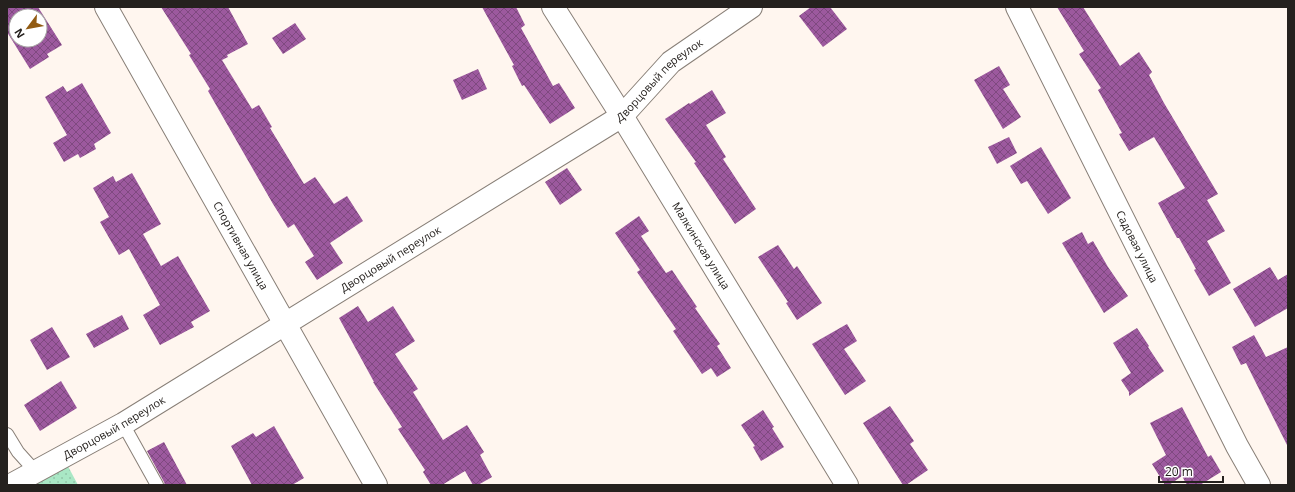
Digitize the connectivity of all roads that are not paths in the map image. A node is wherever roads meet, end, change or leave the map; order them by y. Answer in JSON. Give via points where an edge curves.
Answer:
{"nodes":[{"id":1,"x":106,"y":7,"type":"edge"},
{"id":2,"x":554,"y":7,"type":"edge"},
{"id":3,"x":751,"y":7,"type":"edge"},
{"id":4,"x":1017,"y":7,"type":"edge"},
{"id":5,"x":622,"y":116,"type":"junction"},
{"id":6,"x":285,"y":324,"type":"junction"},
{"id":7,"x":124,"y":424,"type":"junction"},
{"id":8,"x":7,"y":434,"type":"edge"},
{"id":9,"x":36,"y":472,"type":"junction"},
{"id":10,"x":11,"y":485,"type":"edge"},
{"id":11,"x":157,"y":485,"type":"edge"},
{"id":12,"x":376,"y":485,"type":"edge"},
{"id":13,"x":847,"y":485,"type":"edge"},
{"id":14,"x":1259,"y":485,"type":"edge"}],
"edges":[{"from":1,"to":6,"type":"street","name":"Спортивная улица"},
{"from":2,"to":5,"type":"street","name":"Малкинская улица"},
{"from":3,"to":5,"type":"street","name":"Дворцовый переулок","via":[[671,62]]},
{"from":4,"to":14,"type":"street","name":"Садовая улица"},
{"from":5,"to":6,"type":"street","name":"Дворцовый переулок"},
{"from":5,"to":13,"type":"street","name":"Малкинская улица"},
{"from":6,"to":7,"type":"street","name":"Дворцовый переулок"},
{"from":6,"to":12,"type":"street","name":"Спортивная улица"},
{"from":7,"to":9,"type":"street","name":"Дворцовый переулок"},
{"from":7,"to":11,"type":"lane"},
{"from":8,"to":9,"type":"lane","via":[[18,452]]},
{"from":9,"to":10,"type":"street","name":"Дворцовый переулок"}]}
